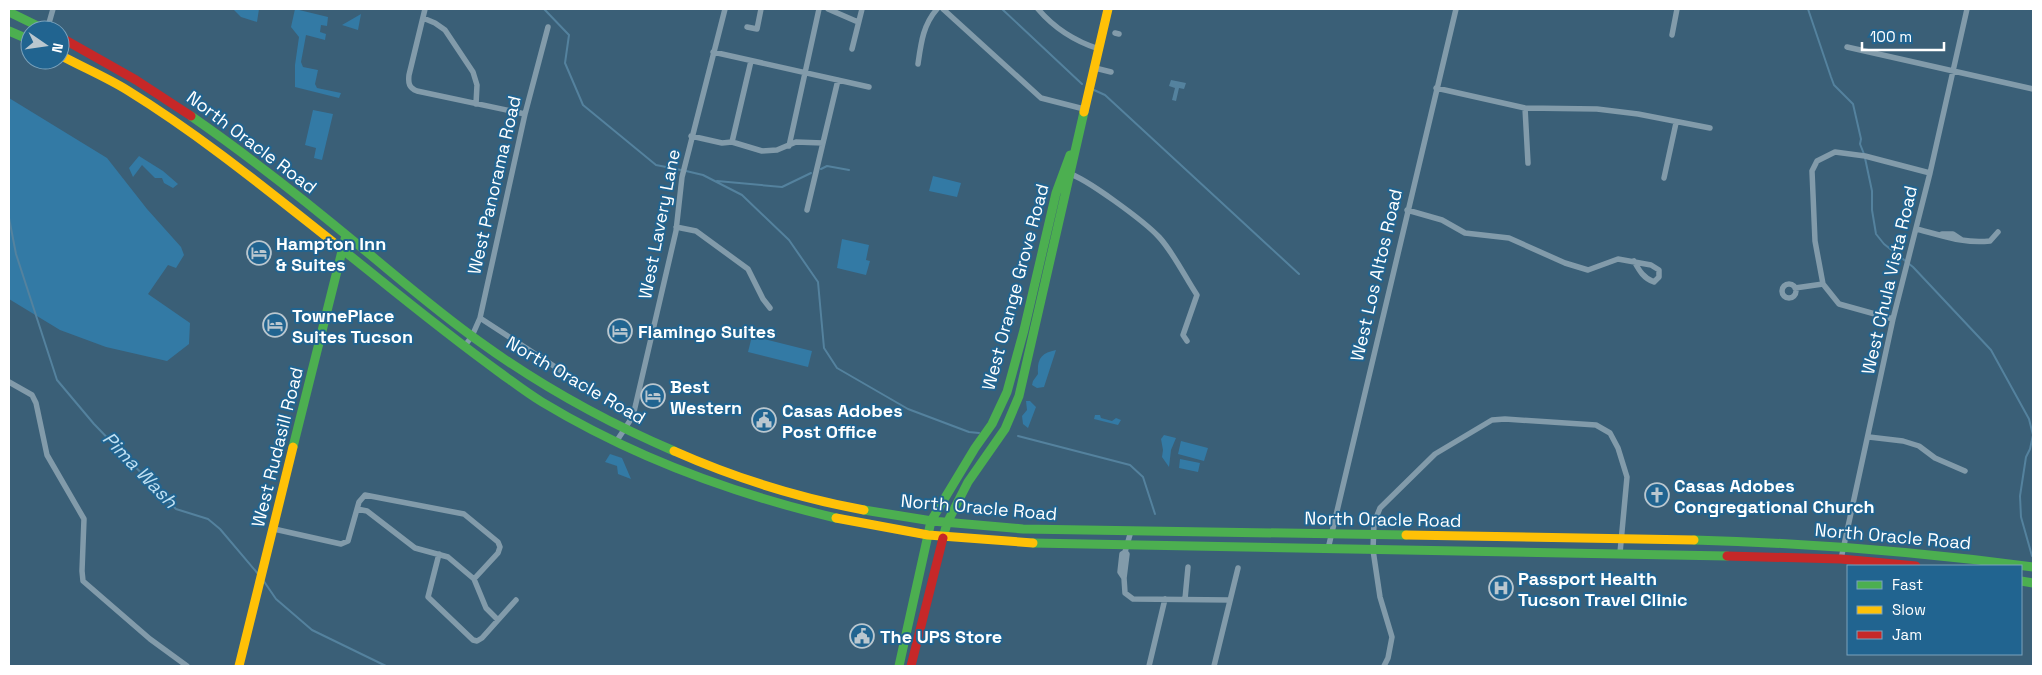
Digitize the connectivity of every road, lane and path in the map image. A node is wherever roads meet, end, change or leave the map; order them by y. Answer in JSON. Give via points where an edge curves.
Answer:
{"nodes":[{"id":1,"x":425,"y":9,"type":"edge"},
{"id":2,"x":725,"y":9,"type":"edge"},
{"id":3,"x":761,"y":9,"type":"edge"},
{"id":4,"x":819,"y":9,"type":"edge"},
{"id":5,"x":828,"y":9,"type":"edge"},
{"id":6,"x":862,"y":9,"type":"edge"},
{"id":7,"x":937,"y":9,"type":"edge"},
{"id":8,"x":943,"y":9,"type":"edge"},
{"id":9,"x":1038,"y":9,"type":"edge"},
{"id":10,"x":1108,"y":9,"type":"edge"},
{"id":11,"x":1456,"y":9,"type":"edge"},
{"id":12,"x":1677,"y":9,"type":"edge"},
{"id":13,"x":1967,"y":9,"type":"edge"},
{"id":14,"x":9,"y":12,"type":"edge"},
{"id":15,"x":423,"y":18,"type":"junction"},
{"id":16,"x":25,"y":20,"type":"edge"},
{"id":17,"x":858,"y":22,"type":"junction"},
{"id":18,"x":548,"y":27,"type":"dead end"},
{"id":19,"x":747,"y":27,"type":"dead end"},
{"id":20,"x":1672,"y":35,"type":"dead end"},
{"id":21,"x":70,"y":42,"type":"edge"},
{"id":22,"x":1847,"y":47,"type":"dead end"},
{"id":23,"x":852,"y":49,"type":"dead end"},
{"id":24,"x":1099,"y":49,"type":"junction"},
{"id":25,"x":713,"y":52,"type":"junction"},
{"id":26,"x":70,"y":60,"type":"edge"},
{"id":27,"x":751,"y":61,"type":"junction"},
{"id":28,"x":918,"y":64,"type":"dead end"},
{"id":29,"x":1095,"y":68,"type":"junction"},
{"id":30,"x":1111,"y":72,"type":"dead end"},
{"id":31,"x":1953,"y":72,"type":"junction"},
{"id":32,"x":805,"y":73,"type":"junction"},
{"id":33,"x":838,"y":80,"type":"junction"},
{"id":34,"x":870,"y":88,"type":"dead end"},
{"id":35,"x":1436,"y":88,"type":"junction"},
{"id":36,"x":2033,"y":90,"type":"edge"},
{"id":37,"x":476,"y":104,"type":"junction"},
{"id":38,"x":1525,"y":108,"type":"junction"},
{"id":39,"x":1084,"y":109,"type":"junction"},
{"id":40,"x":524,"y":114,"type":"junction"},
{"id":41,"x":1676,"y":123,"type":"junction"},
{"id":42,"x":1710,"y":128,"type":"dead end"},
{"id":43,"x":691,"y":136,"type":"junction"},
{"id":44,"x":732,"y":142,"type":"junction"},
{"id":45,"x":823,"y":143,"type":"junction"},
{"id":46,"x":789,"y":146,"type":"junction"},
{"id":47,"x":234,"y":147,"type":"junction"},
{"id":48,"x":226,"y":158,"type":"junction"},
{"id":49,"x":1528,"y":163,"type":"dead end"},
{"id":50,"x":1066,"y":173,"type":"junction"},
{"id":51,"x":1930,"y":173,"type":"junction"},
{"id":52,"x":1664,"y":178,"type":"dead end"},
{"id":53,"x":807,"y":210,"type":"dead end"},
{"id":54,"x":1407,"y":210,"type":"junction"},
{"id":55,"x":676,"y":227,"type":"junction"},
{"id":56,"x":1916,"y":229,"type":"junction"},
{"id":57,"x":1998,"y":232,"type":"dead end"},
{"id":58,"x":346,"y":235,"type":"junction"},
{"id":59,"x":343,"y":249,"type":"junction"},
{"id":60,"x":1634,"y":261,"type":"dead end"},
{"id":61,"x":1823,"y":284,"type":"junction"},
{"id":62,"x":1795,"y":288,"type":"dead end"},
{"id":63,"x":770,"y":308,"type":"dead end"},
{"id":64,"x":480,"y":318,"type":"junction"},
{"id":65,"x":1893,"y":318,"type":"junction"},
{"id":66,"x":472,"y":336,"type":"junction"},
{"id":67,"x":1187,"y":341,"type":"dead end"},
{"id":68,"x":464,"y":347,"type":"junction"},
{"id":69,"x":560,"y":370,"type":"dead end"},
{"id":70,"x":9,"y":382,"type":"edge"},
{"id":71,"x":624,"y":430,"type":"junction"},
{"id":72,"x":1869,"y":436,"type":"junction"},
{"id":73,"x":616,"y":442,"type":"junction"},
{"id":74,"x":1964,"y":471,"type":"dead end"},
{"id":75,"x":357,"y":509,"type":"junction"},
{"id":76,"x":931,"y":521,"type":"junction"},
{"id":77,"x":947,"y":523,"type":"junction"},
{"id":78,"x":274,"y":529,"type":"junction"},
{"id":79,"x":1131,"y":532,"type":"junction"},
{"id":80,"x":1331,"y":534,"type":"junction"},
{"id":81,"x":1374,"y":534,"type":"junction"},
{"id":82,"x":928,"y":535,"type":"junction"},
{"id":83,"x":943,"y":538,"type":"junction"},
{"id":84,"x":1621,"y":539,"type":"junction"},
{"id":85,"x":1844,"y":546,"type":"junction"},
{"id":86,"x":1126,"y":548,"type":"junction"},
{"id":87,"x":1328,"y":549,"type":"junction"},
{"id":88,"x":1373,"y":550,"type":"junction"},
{"id":89,"x":1620,"y":553,"type":"junction"},
{"id":90,"x":439,"y":554,"type":"junction"},
{"id":91,"x":1841,"y":559,"type":"junction"},
{"id":92,"x":1905,"y":565,"type":"edge"},
{"id":93,"x":2018,"y":565,"type":"edge"},
{"id":94,"x":1188,"y":567,"type":"dead end"},
{"id":95,"x":1238,"y":568,"type":"dead end"},
{"id":96,"x":474,"y":579,"type":"junction"},
{"id":97,"x":1166,"y":599,"type":"junction"},
{"id":98,"x":1185,"y":599,"type":"junction"},
{"id":99,"x":516,"y":600,"type":"dead end"},
{"id":100,"x":1230,"y":600,"type":"junction"},
{"id":101,"x":498,"y":620,"type":"junction"},
{"id":102,"x":187,"y":666,"type":"edge"},
{"id":103,"x":239,"y":666,"type":"edge"},
{"id":104,"x":899,"y":666,"type":"edge"},
{"id":105,"x":911,"y":666,"type":"edge"},
{"id":106,"x":1149,"y":666,"type":"edge"},
{"id":107,"x":1214,"y":666,"type":"edge"},
{"id":108,"x":1384,"y":666,"type":"edge"}],
"edges":[{"from":1,"to":15,"type":"street"},
{"from":2,"to":25,"type":"street","name":"West Lavery Lane"},
{"from":3,"to":19,"type":"street","via":[[757,28]]},
{"from":4,"to":32,"type":"street"},
{"from":5,"to":17,"type":"street"},
{"from":6,"to":17,"type":"street"},
{"from":7,"to":28,"type":"street","via":[[923,33]]},
{"from":8,"to":39,"type":"street","via":[[1041,98]]},
{"from":9,"to":24,"type":"street","via":[[1056,28],[1076,41]]},
{"from":10,"to":24,"type":"main road","name":"West Orange Grove Road"},
{"from":11,"to":35,"type":"street","name":"West Los Altos Road"},
{"from":12,"to":20,"type":"street"},
{"from":13,"to":31,"type":"street","name":"West Chula Vista Road"},
{"from":14,"to":16,"type":"main road"},
{"from":15,"to":37,"type":"street","via":[[445,30],[473,72],[477,85]]},
{"from":15,"to":37,"type":"street","via":[[408,86],[417,91]]},
{"from":17,"to":23,"type":"street"},
{"from":18,"to":40,"type":"street","name":"West Panorama Road"},
{"from":21,"to":47,"type":"main road","name":"North Oracle Road","via":[[184,110]]},
{"from":22,"to":31,"type":"street"},
{"from":24,"to":29,"type":"main road","name":"West Orange Grove Road"},
{"from":25,"to":27,"type":"street"},
{"from":25,"to":43,"type":"street","name":"West Lavery Lane"},
{"from":26,"to":48,"type":"main road","name":"North Oracle Road","via":[[125,89]]},
{"from":27,"to":32,"type":"street"},
{"from":27,"to":44,"type":"street"},
{"from":29,"to":30,"type":"street"},
{"from":29,"to":39,"type":"main road","name":"West Orange Grove Road"},
{"from":31,"to":36,"type":"street"},
{"from":31,"to":51,"type":"street","name":"West Chula Vista Road"},
{"from":32,"to":33,"type":"street"},
{"from":32,"to":46,"type":"street"},
{"from":33,"to":34,"type":"street"},
{"from":33,"to":45,"type":"street"},
{"from":35,"to":38,"type":"street"},
{"from":35,"to":54,"type":"street","name":"West Los Altos Road"},
{"from":37,"to":40,"type":"street"},
{"from":38,"to":41,"type":"street","via":[[1597,109]]},
{"from":38,"to":49,"type":"street"},
{"from":39,"to":50,"type":"main road","name":"West Orange Grove Road"},
{"from":40,"to":64,"type":"street","name":"West Panorama Road"},
{"from":41,"to":42,"type":"street"},
{"from":41,"to":52,"type":"street"},
{"from":43,"to":44,"type":"street"},
{"from":43,"to":55,"type":"street","name":"West Lavery Lane","via":[[682,174]]},
{"from":44,"to":46,"type":"street","via":[[762,151]]},
{"from":45,"to":46,"type":"street","via":[[796,142]]},
{"from":45,"to":53,"type":"street"},
{"from":47,"to":48,"type":"main road"},
{"from":47,"to":58,"type":"main road","name":"North Oracle Road"},
{"from":48,"to":59,"type":"main road","name":"North Oracle Road"},
{"from":50,"to":67,"type":"street","via":[[1090,184],[1160,238],[1197,295],[1183,335]]},
{"from":50,"to":76,"type":"main road","name":"West Orange Grove Road","via":[[1007,392],[992,424]]},
{"from":50,"to":77,"type":"main road","name":"West Orange Grove Road","via":[[1019,396],[1005,428],[968,482]]},
{"from":51,"to":56,"type":"street","name":"West Chula Vista Road"},
{"from":51,"to":61,"type":"street","via":[[1865,156],[1835,152],[1817,160],[1812,171],[1812,189],[1815,241]]},
{"from":54,"to":60,"type":"street","via":[[1442,220],[1465,232],[1509,238],[1565,264],[1588,270],[1618,259]]},
{"from":54,"to":80,"type":"street","name":"West Los Altos Road"},
{"from":55,"to":63,"type":"street","via":[[696,231],[748,269]]},
{"from":55,"to":71,"type":"street","name":"West Lavery Lane","via":[[633,416]]},
{"from":56,"to":57,"type":"street","via":[[1953,234],[1974,242],[1990,241]]},
{"from":56,"to":65,"type":"street","name":"West Chula Vista Road"},
{"from":58,"to":59,"type":"main road","name":"West Rudasill Road"},
{"from":58,"to":66,"type":"main road","name":"North Oracle Road"},
{"from":59,"to":68,"type":"main road","name":"North Oracle Road"},
{"from":59,"to":78,"type":"main road","name":"West Rudasill Road"},
{"from":61,"to":62,"type":"street"},
{"from":61,"to":65,"type":"street","via":[[1839,304]]},
{"from":64,"to":66,"type":"street","name":"West Panorama Road"},
{"from":64,"to":69,"type":"street"},
{"from":65,"to":72,"type":"street","name":"West Chula Vista Road"},
{"from":66,"to":68,"type":"street","name":"West Panorama Road"},
{"from":66,"to":71,"type":"main road","name":"North Oracle Road","via":[[554,391]]},
{"from":68,"to":73,"type":"main road","name":"North Oracle Road","via":[[542,402]]},
{"from":70,"to":102,"type":"street","via":[[32,395],[47,455],[84,519],[84,580],[150,639]]},
{"from":71,"to":73,"type":"street","name":"West Lavery Lane"},
{"from":71,"to":76,"type":"main road","name":"North Oracle Road","via":[[714,468],[785,492],[827,503]]},
{"from":72,"to":74,"type":"street","via":[[1919,446],[1935,458]]},
{"from":72,"to":85,"type":"street","name":"West Chula Vista Road"},
{"from":73,"to":82,"type":"main road","name":"North Oracle Road","via":[[706,480],[782,505],[852,522]]},
{"from":75,"to":78,"type":"street","via":[[348,542],[341,544]]},
{"from":75,"to":90,"type":"street","via":[[368,511],[415,548]]},
{"from":75,"to":96,"type":"street","via":[[365,495],[464,514],[500,547]]},
{"from":76,"to":77,"type":"main road","name":"North Oracle Road"},
{"from":76,"to":82,"type":"main road","name":"West Orange Grove Road"},
{"from":77,"to":79,"type":"main road","name":"North Oracle Road"},
{"from":77,"to":83,"type":"main road","name":"West Orange Grove Road"},
{"from":78,"to":103,"type":"main road","name":"West Rudasill Road"},
{"from":79,"to":80,"type":"main road","name":"North Oracle Road"},
{"from":79,"to":86,"type":"street"},
{"from":80,"to":81,"type":"main road","name":"North Oracle Road"},
{"from":80,"to":87,"type":"street","name":"West Los Altos Road"},
{"from":81,"to":84,"type":"main road","name":"North Oracle Road"},
{"from":81,"to":84,"type":"street","via":[[1380,508],[1435,454],[1492,420],[1505,419],[1596,425],[1610,433],[1627,477]]},
{"from":81,"to":88,"type":"street"},
{"from":82,"to":83,"type":"main road","name":"North Oracle Road"},
{"from":82,"to":104,"type":"main road","name":"West Orange Grove Road"},
{"from":83,"to":86,"type":"main road","name":"North Oracle Road"},
{"from":83,"to":105,"type":"main road","name":"West Orange Grove Road"},
{"from":84,"to":85,"type":"main road","name":"North Oracle Road"},
{"from":84,"to":89,"type":"street"},
{"from":85,"to":91,"type":"street","name":"West Chula Vista Road"},
{"from":85,"to":93,"type":"main road","name":"North Oracle Road","via":[[1914,551]]},
{"from":86,"to":87,"type":"main road","name":"North Oracle Road"},
{"from":86,"to":97,"type":"street","via":[[1120,572],[1126,595],[1137,600]]},
{"from":87,"to":88,"type":"main road","name":"North Oracle Road"},
{"from":88,"to":89,"type":"main road","name":"North Oracle Road"},
{"from":88,"to":108,"type":"street","via":[[1380,598],[1392,637]]},
{"from":89,"to":91,"type":"main road","name":"North Oracle Road"},
{"from":90,"to":96,"type":"street","via":[[448,557]]},
{"from":90,"to":101,"type":"street","via":[[428,597],[434,604],[477,641]]},
{"from":91,"to":92,"type":"main road","name":"North Oracle Road"},
{"from":94,"to":98,"type":"street"},
{"from":95,"to":100,"type":"street"},
{"from":96,"to":101,"type":"street","via":[[486,608]]},
{"from":97,"to":98,"type":"street"},
{"from":97,"to":106,"type":"street"},
{"from":98,"to":100,"type":"street"},
{"from":99,"to":101,"type":"street"},
{"from":100,"to":107,"type":"street"}]}
